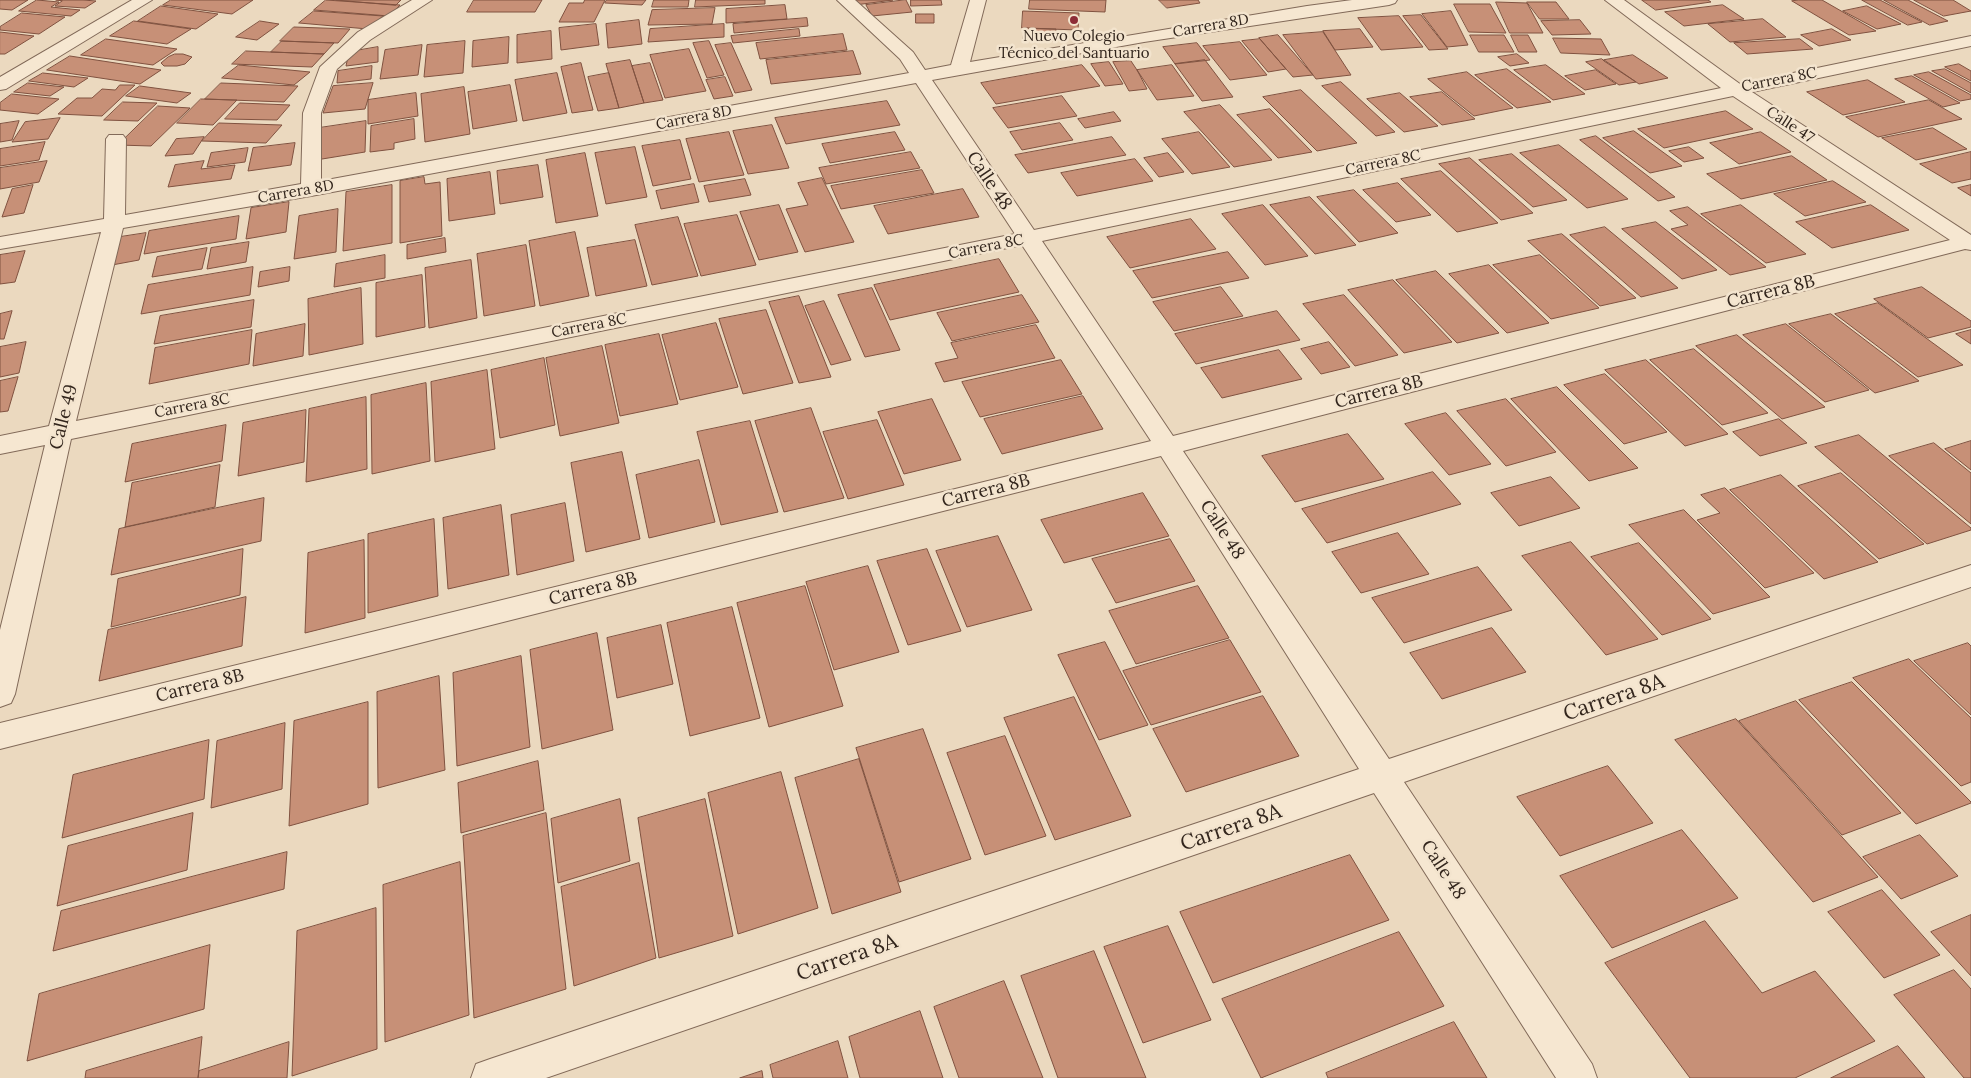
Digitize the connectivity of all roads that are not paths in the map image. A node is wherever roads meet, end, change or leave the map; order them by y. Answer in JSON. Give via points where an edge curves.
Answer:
{"nodes":[{"id":1,"x":144,"y":0,"type":"edge"},
{"id":2,"x":424,"y":0,"type":"edge"},
{"id":3,"x":845,"y":0,"type":"edge"},
{"id":4,"x":978,"y":0,"type":"edge"},
{"id":5,"x":1389,"y":0,"type":"edge"},
{"id":6,"x":1613,"y":0,"type":"edge"},
{"id":7,"x":1971,"y":42,"type":"edge"},
{"id":8,"x":959,"y":70,"type":"junction"},
{"id":9,"x":920,"y":77,"type":"junction"},
{"id":10,"x":1,"y":85,"type":"edge"},
{"id":11,"x":1736,"y":89,"type":"junction"},
{"id":12,"x":116,"y":139,"type":"dead end"},
{"id":13,"x":311,"y":190,"type":"junction"},
{"id":14,"x":114,"y":223,"type":"junction"},
{"id":15,"x":1027,"y":238,"type":"junction"},
{"id":16,"x":0,"y":242,"type":"edge"},
{"id":17,"x":1970,"y":243,"type":"edge"},
{"id":18,"x":60,"y":433,"type":"junction"},
{"id":19,"x":0,"y":446,"type":"edge"},
{"id":20,"x":1167,"y":446,"type":"junction"},
{"id":21,"x":1971,"y":576,"type":"edge"},
{"id":22,"x":0,"y":694,"type":"edge"},
{"id":23,"x":0,"y":736,"type":"edge"},
{"id":24,"x":1383,"y":777,"type":"junction"},
{"id":25,"x":490,"y":1078,"type":"edge"},
{"id":26,"x":1578,"y":1078,"type":"edge"}],
"edges":[{"from":1,"to":10,"type":"street"},
{"from":2,"to":13,"type":"street","via":[[364,36],[329,67],[312,113]]},
{"from":3,"to":9,"type":"street","name":"Calle 48","via":[[907,56]]},
{"from":4,"to":8,"type":"street"},
{"from":5,"to":8,"type":"street","name":"Carrera 8D","via":[[1270,15]]},
{"from":6,"to":11,"type":"street","name":"Calle 47"},
{"from":7,"to":11,"type":"street","name":"Carrera 8C"},
{"from":8,"to":9,"type":"street","name":"Carrera 8D"},
{"from":9,"to":13,"type":"street","name":"Carrera 8D"},
{"from":9,"to":15,"type":"street","name":"Calle 48"},
{"from":11,"to":15,"type":"street","name":"Carrera 8C"},
{"from":11,"to":17,"type":"street","name":"Calle 47"},
{"from":12,"to":14,"type":"street","name":"Calle 49"},
{"from":13,"to":14,"type":"street","name":"Carrera 8D"},
{"from":14,"to":16,"type":"street","name":"Carrera 8D"},
{"from":14,"to":18,"type":"street","name":"Calle 49"},
{"from":15,"to":18,"type":"street","name":"Carrera 8C"},
{"from":15,"to":20,"type":"street","name":"Calle 48"},
{"from":17,"to":20,"type":"street","name":"Carrera 8B"},
{"from":18,"to":19,"type":"street","name":"Carrera 8C"},
{"from":18,"to":22,"type":"street","name":"Calle 49"},
{"from":20,"to":23,"type":"street","name":"Carrera 8B"},
{"from":20,"to":24,"type":"street","name":"Calle 48"},
{"from":21,"to":24,"type":"street","name":"Carrera 8A"},
{"from":24,"to":25,"type":"street","name":"Carrera 8A"},
{"from":24,"to":26,"type":"street","name":"Calle 48"}]}
